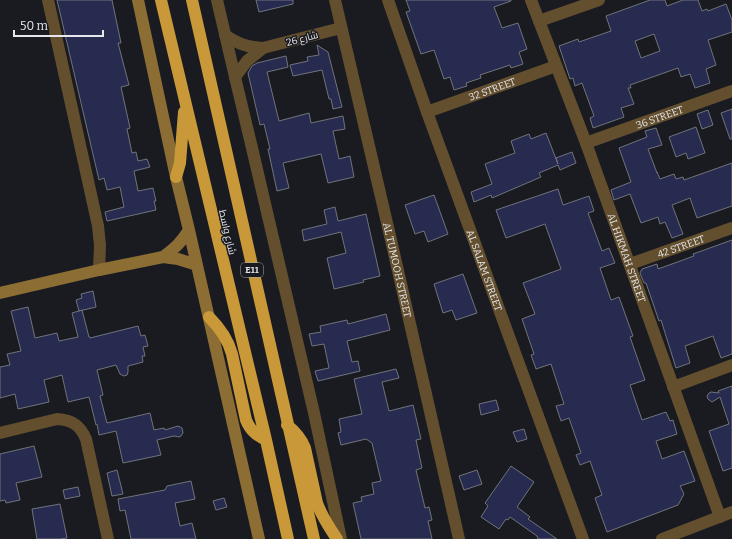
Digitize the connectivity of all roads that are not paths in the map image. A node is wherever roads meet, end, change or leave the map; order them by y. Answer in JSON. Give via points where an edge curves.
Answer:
{"nodes":[{"id":1,"x":48,"y":0,"type":"edge"},
{"id":2,"x":138,"y":0,"type":"edge"},
{"id":3,"x":161,"y":0,"type":"edge"},
{"id":4,"x":192,"y":0,"type":"edge"},
{"id":5,"x":217,"y":0,"type":"edge"},
{"id":6,"x":335,"y":0,"type":"edge"},
{"id":7,"x":388,"y":0,"type":"edge"},
{"id":8,"x":531,"y":0,"type":"edge"},
{"id":9,"x":599,"y":0,"type":"edge"},
{"id":10,"x":539,"y":21,"type":"junction"},
{"id":11,"x":341,"y":28,"type":"junction"},
{"id":12,"x":225,"y":36,"type":"junction"},
{"id":13,"x":263,"y":48,"type":"junction"},
{"id":14,"x":556,"y":66,"type":"junction"},
{"id":15,"x":235,"y":77,"type":"junction"},
{"id":16,"x":732,"y":90,"type":"edge"},
{"id":17,"x":185,"y":101,"type":"junction"},
{"id":18,"x":427,"y":112,"type":"junction"},
{"id":19,"x":586,"y":143,"type":"junction"},
{"id":20,"x":176,"y":177,"type":"junction"},
{"id":21,"x":732,"y":228,"type":"edge"},
{"id":22,"x":189,"y":230,"type":"junction"},
{"id":23,"x":163,"y":257,"type":"junction"},
{"id":24,"x":630,"y":264,"type":"junction"},
{"id":25,"x":197,"y":265,"type":"junction"},
{"id":26,"x":99,"y":270,"type":"junction"},
{"id":27,"x":0,"y":293,"type":"edge"},
{"id":28,"x":209,"y":317,"type":"junction"},
{"id":29,"x":732,"y":366,"type":"edge"},
{"id":30,"x":673,"y":387,"type":"junction"},
{"id":31,"x":287,"y":424,"type":"junction"},
{"id":32,"x":0,"y":433,"type":"edge"},
{"id":33,"x":266,"y":440,"type":"junction"},
{"id":34,"x":732,"y":512,"type":"edge"},
{"id":35,"x":720,"y":516,"type":"junction"},
{"id":36,"x":108,"y":539,"type":"edge"},
{"id":37,"x":260,"y":539,"type":"edge"},
{"id":38,"x":288,"y":539,"type":"edge"},
{"id":39,"x":314,"y":539,"type":"edge"},
{"id":40,"x":337,"y":539,"type":"edge"},
{"id":41,"x":342,"y":539,"type":"edge"},
{"id":42,"x":459,"y":539,"type":"edge"},
{"id":43,"x":583,"y":539,"type":"edge"},
{"id":44,"x":662,"y":539,"type":"edge"}],
"edges":[{"from":1,"to":26,"type":"street","via":[[99,232]]},
{"from":2,"to":20,"type":"street"},
{"from":3,"to":17,"type":"highway","name":"شارع واسط","number":"E11"},
{"from":4,"to":31,"type":"highway","name":"شارع واسط","number":"E11"},
{"from":5,"to":12,"type":"street"},
{"from":6,"to":11,"type":"street","name":"AL TUMOOH STREET"},
{"from":7,"to":18,"type":"street","name":"AL SALAM STREET"},
{"from":8,"to":10,"type":"street","name":"AL HIKMAH STREET"},
{"from":9,"to":10,"type":"street"},
{"from":10,"to":14,"type":"street","name":"AL HIKMAH STREET"},
{"from":11,"to":13,"type":"street","name":"شارع 26"},
{"from":11,"to":42,"type":"street","name":"AL TUMOOH STREET"},
{"from":12,"to":13,"type":"street","name":"شارع 26","via":[[243,45]]},
{"from":12,"to":15,"type":"street"},
{"from":13,"to":15,"type":"street","name":"شارع 26","via":[[247,61]]},
{"from":14,"to":18,"type":"street","name":"32 STREET"},
{"from":14,"to":19,"type":"street","name":"AL HIKMAH STREET"},
{"from":15,"to":41,"type":"street"},
{"from":16,"to":19,"type":"street","name":"36 STREET"},
{"from":17,"to":20,"type":"highway","via":[[180,163]]},
{"from":17,"to":33,"type":"highway","name":"شارع واسط","number":"E11"},
{"from":18,"to":43,"type":"street","name":"AL SALAM STREET"},
{"from":19,"to":24,"type":"street","name":"AL HIKMAH STREET"},
{"from":20,"to":22,"type":"street"},
{"from":21,"to":24,"type":"street","name":"42 STREET"},
{"from":22,"to":23,"type":"street","via":[[177,247]]},
{"from":22,"to":25,"type":"street"},
{"from":23,"to":25,"type":"street"},
{"from":23,"to":26,"type":"street"},
{"from":24,"to":30,"type":"street","name":"AL HIKMAH STREET"},
{"from":25,"to":28,"type":"street"},
{"from":26,"to":27,"type":"street"},
{"from":28,"to":33,"type":"highway","via":[[230,344],[246,420],[256,434]]},
{"from":28,"to":37,"type":"street"},
{"from":29,"to":30,"type":"street"},
{"from":30,"to":35,"type":"street","name":"AL HIKMAH STREET"},
{"from":31,"to":39,"type":"highway","name":"شارع واسط","number":"E11"},
{"from":31,"to":40,"type":"highway","via":[[302,441],[318,507]]},
{"from":32,"to":36,"type":"street","via":[[57,419],[72,422],[78,427],[86,440]]},
{"from":33,"to":38,"type":"highway","name":"شارع واسط","number":"E11"},
{"from":34,"to":35,"type":"street"},
{"from":35,"to":44,"type":"street"}]}
